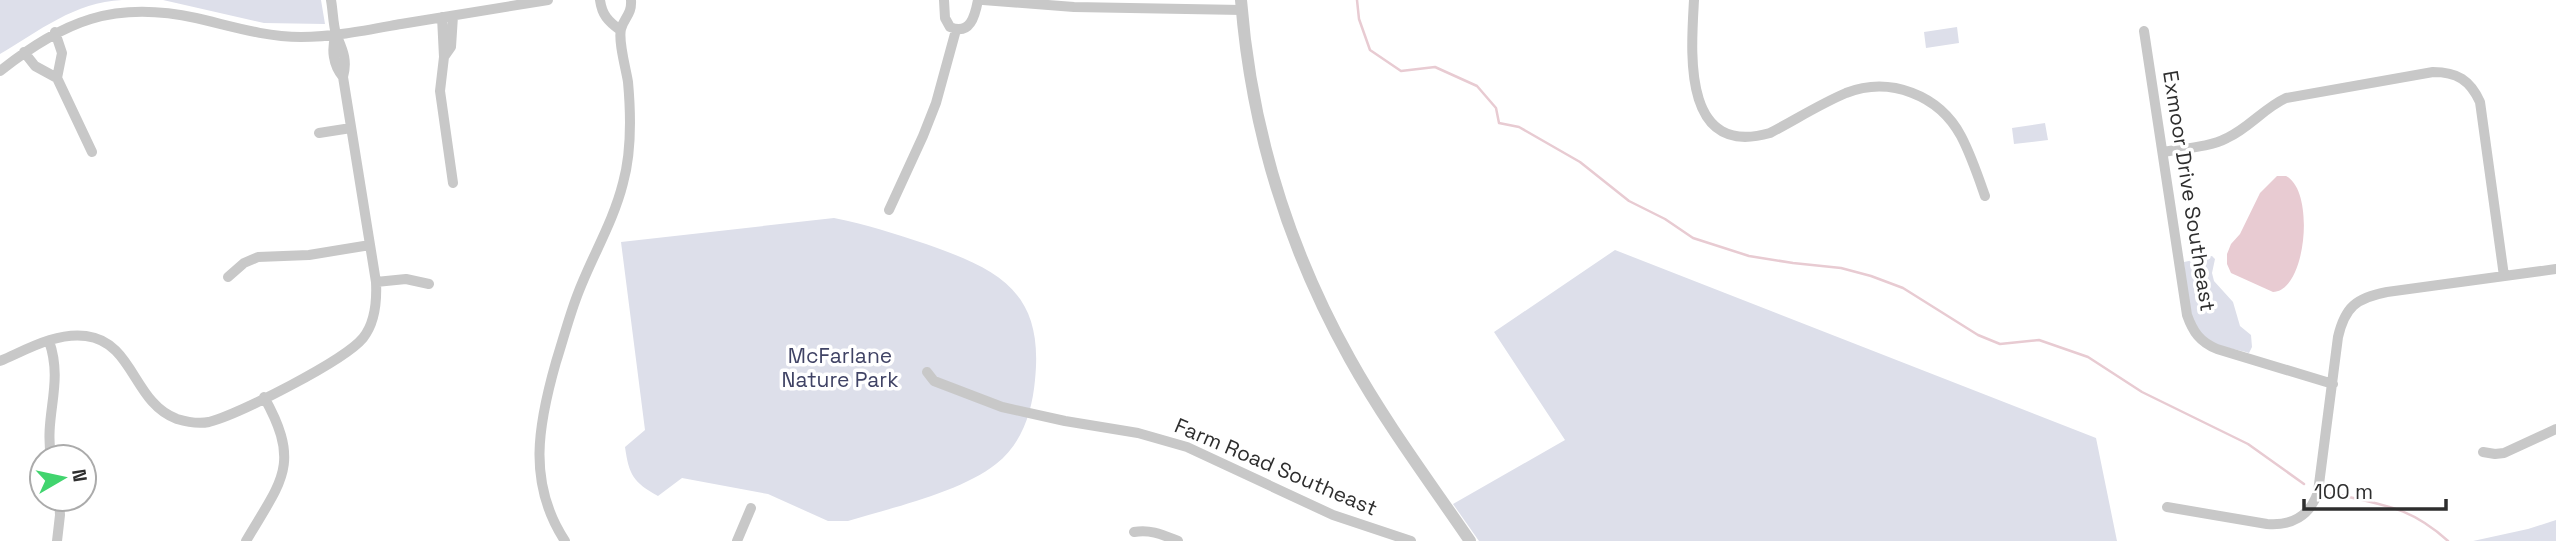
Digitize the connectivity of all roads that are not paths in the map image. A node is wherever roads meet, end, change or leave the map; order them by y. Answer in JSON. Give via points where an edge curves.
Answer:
{"nodes":[{"id":1,"x":331,"y":0,"type":"edge"},
{"id":2,"x":548,"y":0,"type":"edge"},
{"id":3,"x":600,"y":0,"type":"edge"},
{"id":4,"x":631,"y":0,"type":"edge"},
{"id":5,"x":944,"y":0,"type":"edge"},
{"id":6,"x":981,"y":0,"type":"edge"},
{"id":7,"x":1694,"y":0,"type":"edge"},
{"id":8,"x":1241,"y":5,"type":"edge"},
{"id":9,"x":448,"y":17,"type":"junction"},
{"id":10,"x":620,"y":30,"type":"junction"},
{"id":11,"x":956,"y":30,"type":"junction"},
{"id":12,"x":2144,"y":31,"type":"dead end"},
{"id":13,"x":55,"y":32,"type":"junction"},
{"id":14,"x":336,"y":35,"type":"junction"},
{"id":15,"x":24,"y":52,"type":"junction"},
{"id":16,"x":0,"y":71,"type":"edge"},
{"id":17,"x":57,"y":78,"type":"junction"},
{"id":18,"x":351,"y":128,"type":"junction"},
{"id":19,"x":319,"y":133,"type":"dead end"},
{"id":20,"x":92,"y":152,"type":"dead end"},
{"id":21,"x":2163,"y":152,"type":"junction"},
{"id":22,"x":453,"y":183,"type":"dead end"},
{"id":23,"x":1985,"y":196,"type":"dead end"},
{"id":24,"x":889,"y":210,"type":"dead end"},
{"id":25,"x":370,"y":245,"type":"junction"},
{"id":26,"x":2556,"y":269,"type":"edge"},
{"id":27,"x":2504,"y":276,"type":"junction"},
{"id":28,"x":228,"y":277,"type":"dead end"},
{"id":29,"x":376,"y":282,"type":"junction"},
{"id":30,"x":429,"y":284,"type":"dead end"},
{"id":31,"x":49,"y":341,"type":"junction"},
{"id":32,"x":0,"y":361,"type":"edge"},
{"id":33,"x":927,"y":372,"type":"dead end"},
{"id":34,"x":2333,"y":384,"type":"junction"},
{"id":35,"x":264,"y":397,"type":"junction"},
{"id":36,"x":2556,"y":429,"type":"edge"},
{"id":37,"x":49,"y":443,"type":"edge"},
{"id":38,"x":2483,"y":452,"type":"dead end"},
{"id":39,"x":2167,"y":507,"type":"dead end"},
{"id":40,"x":751,"y":509,"type":"dead end"},
{"id":41,"x":60,"y":513,"type":"edge"},
{"id":42,"x":1134,"y":532,"type":"dead end"},
{"id":43,"x":57,"y":541,"type":"edge"},
{"id":44,"x":246,"y":541,"type":"edge"},
{"id":45,"x":565,"y":541,"type":"edge"},
{"id":46,"x":737,"y":541,"type":"edge"},
{"id":47,"x":1178,"y":541,"type":"edge"},
{"id":48,"x":1411,"y":541,"type":"edge"},
{"id":49,"x":1470,"y":541,"type":"edge"}],
"edges":[{"from":1,"to":14,"type":"street"},
{"from":2,"to":9,"type":"street"},
{"from":3,"to":10,"type":"street","via":[[606,20]]},
{"from":4,"to":10,"type":"street"},
{"from":5,"to":11,"type":"street","via":[[945,18]]},
{"from":6,"to":8,"type":"street","via":[[1074,7]]},
{"from":6,"to":11,"type":"street","via":[[973,22]]},
{"from":7,"to":23,"type":"street","via":[[1697,97],[1718,128],[1738,136],[1758,136],[1848,93],[1866,88],[1902,89],[1947,116],[1961,136]]},
{"from":8,"to":49,"type":"street","via":[[1262,137],[1299,251],[1350,359]]},
{"from":9,"to":14,"type":"street"},
{"from":9,"to":22,"type":"street","via":[[440,91]]},
{"from":10,"to":45,"type":"street","via":[[630,119],[624,181],[577,295],[538,441],[546,500]]},
{"from":11,"to":24,"type":"street","via":[[936,103]]},
{"from":12,"to":21,"type":"street","name":"Exmoor Drive Southeast"},
{"from":13,"to":14,"type":"street","via":[[107,14],[148,11],[264,34]]},
{"from":13,"to":15,"type":"street"},
{"from":13,"to":17,"type":"street","via":[[62,53]]},
{"from":14,"to":18,"type":"street","via":[[344,49]]},
{"from":15,"to":16,"type":"street"},
{"from":15,"to":17,"type":"street","via":[[35,66]]},
{"from":17,"to":20,"type":"street"},
{"from":18,"to":19,"type":"street"},
{"from":18,"to":25,"type":"street"},
{"from":21,"to":27,"type":"street","via":[[2220,142],[2286,98],[2433,72],[2452,74],[2468,82],[2480,102]]},
{"from":21,"to":34,"type":"street","name":"Exmoor Drive Southeast","via":[[2187,315],[2195,334],[2217,349]]},
{"from":25,"to":28,"type":"street","via":[[258,257]]},
{"from":25,"to":29,"type":"street"},
{"from":26,"to":27,"type":"street"},
{"from":27,"to":34,"type":"street","via":[[2375,294],[2353,304],[2341,325]]},
{"from":29,"to":30,"type":"street","via":[[407,279]]},
{"from":29,"to":35,"type":"street","via":[[371,327],[358,343],[341,357]]},
{"from":31,"to":32,"type":"street"},
{"from":31,"to":35,"type":"street","via":[[86,336],[108,344],[130,367],[155,406],[183,420],[210,421]]},
{"from":31,"to":37,"type":"street","via":[[56,376]]},
{"from":33,"to":48,"type":"street","name":"Farm Road Southeast","via":[[934,381],[1002,407],[1187,447],[1333,515]]},
{"from":34,"to":39,"type":"street","via":[[2318,492],[2304,515],[2278,525]]},
{"from":35,"to":44,"type":"street","via":[[285,444],[283,472]]},
{"from":36,"to":38,"type":"street","via":[[2504,453]]},
{"from":40,"to":46,"type":"street"},
{"from":41,"to":43,"type":"street"},
{"from":42,"to":47,"type":"street","via":[[1157,532]]}]}
